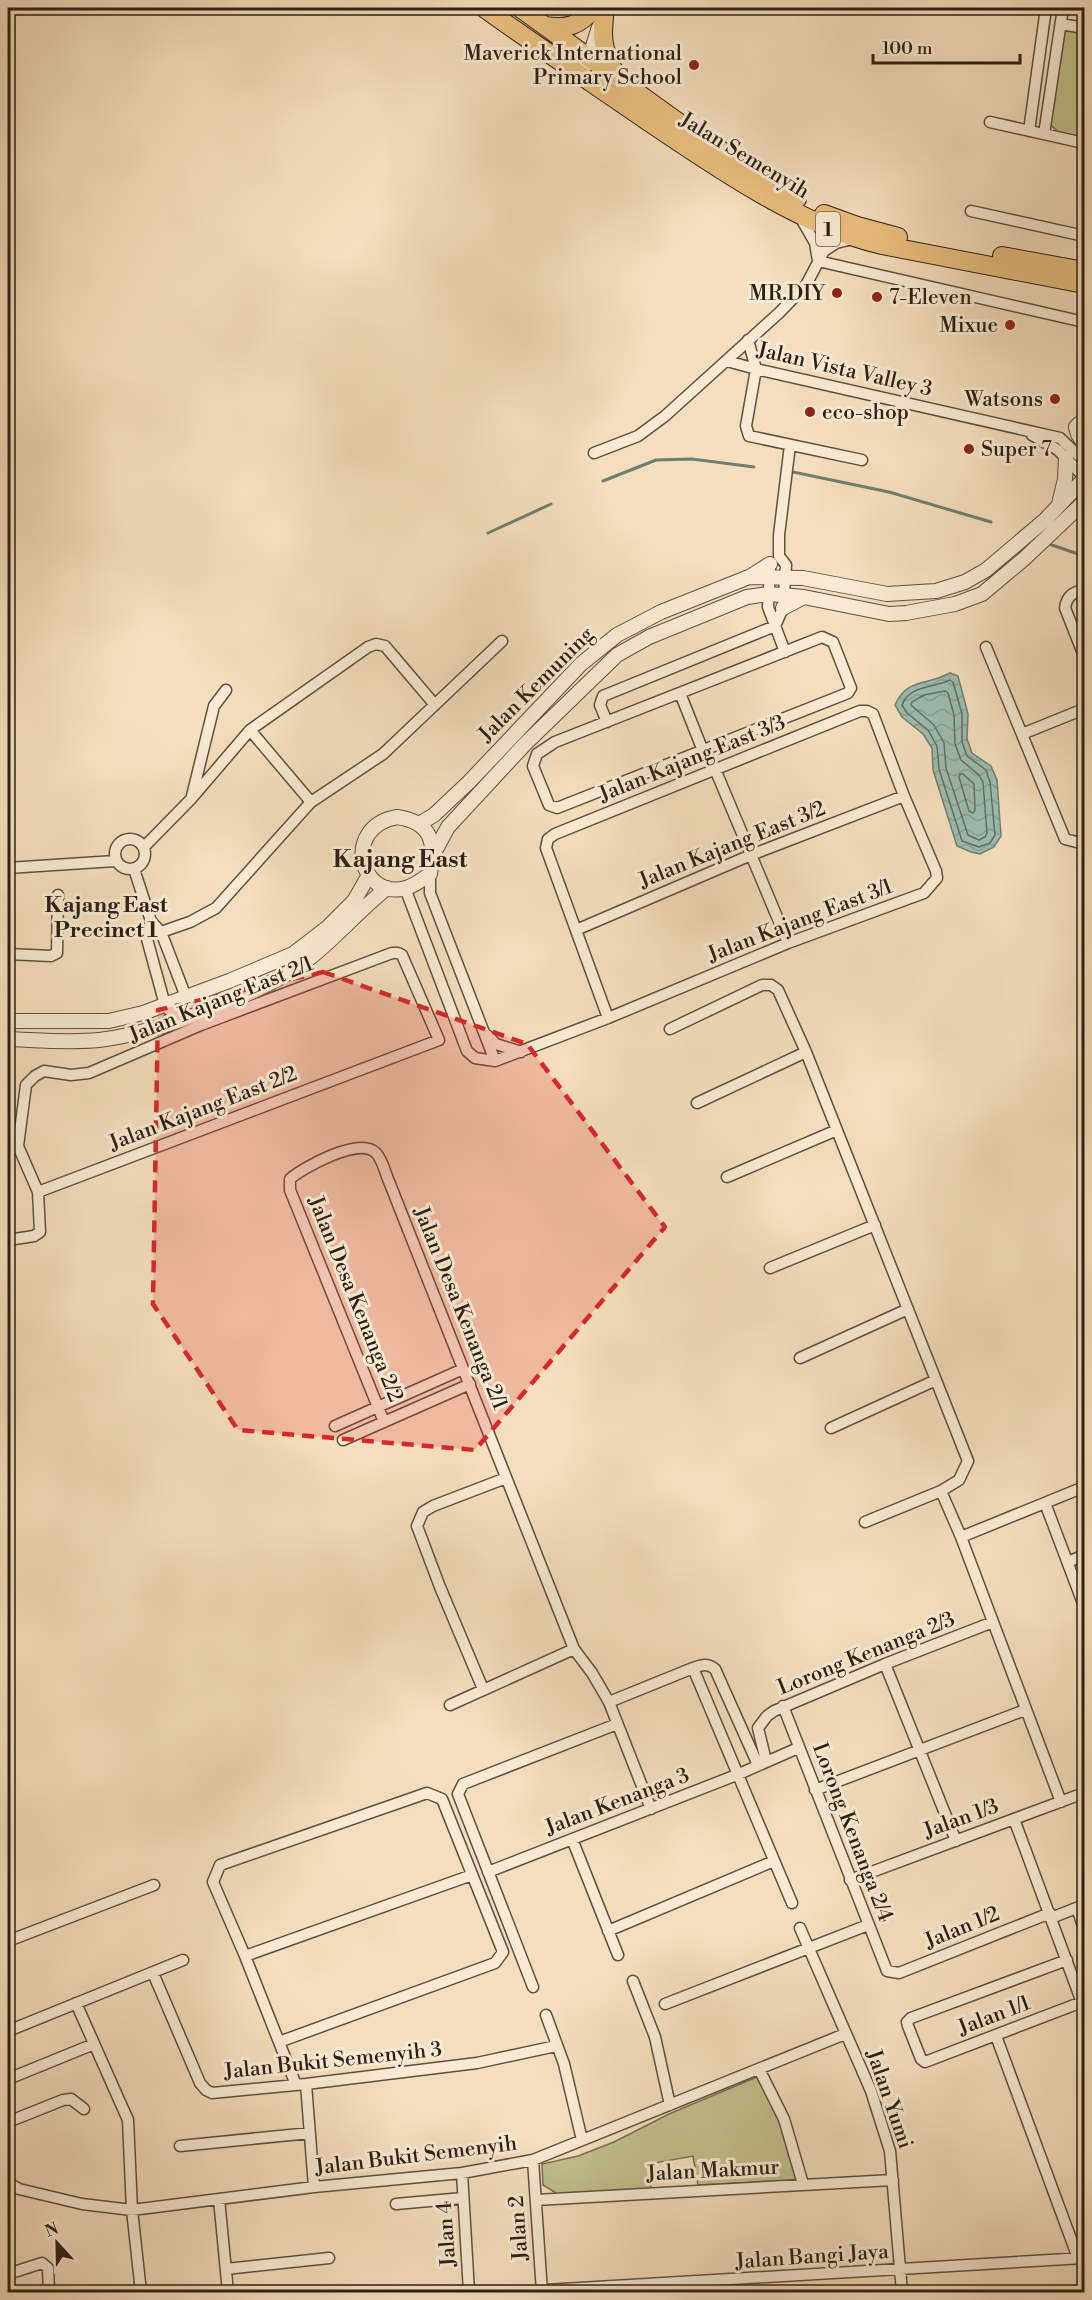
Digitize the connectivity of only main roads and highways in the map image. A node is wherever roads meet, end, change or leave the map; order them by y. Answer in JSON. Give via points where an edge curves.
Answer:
{"nodes":[{"id":1,"x":484,"y":8,"type":"edge"},
{"id":2,"x":520,"y":8,"type":"edge"},
{"id":3,"x":596,"y":8,"type":"edge"},
{"id":4,"x":605,"y":8,"type":"edge"},
{"id":5,"x":544,"y":26,"type":"junction"},
{"id":6,"x":619,"y":80,"type":"junction"},
{"id":7,"x":1084,"y":271,"type":"edge"},
{"id":8,"x":1084,"y":284,"type":"edge"}],
"edges":[{"from":1,"to":8,"type":"main road","name":"Jalan Semenyih","number":"1","via":[[682,144],[798,213],[853,239]]},
{"from":2,"to":5,"type":"main road","name":"Jalan Semenyih","number":"1"},
{"from":3,"to":5,"type":"main road","via":[[576,24],[562,28]]},
{"from":4,"to":6,"type":"main road","via":[[603,45]]},
{"from":5,"to":6,"type":"main road","name":"Jalan Semenyih","number":"1"},
{"from":6,"to":7,"type":"main road","name":"Jalan Semenyih","number":"1","via":[[736,161],[826,215],[895,236]]}]}
